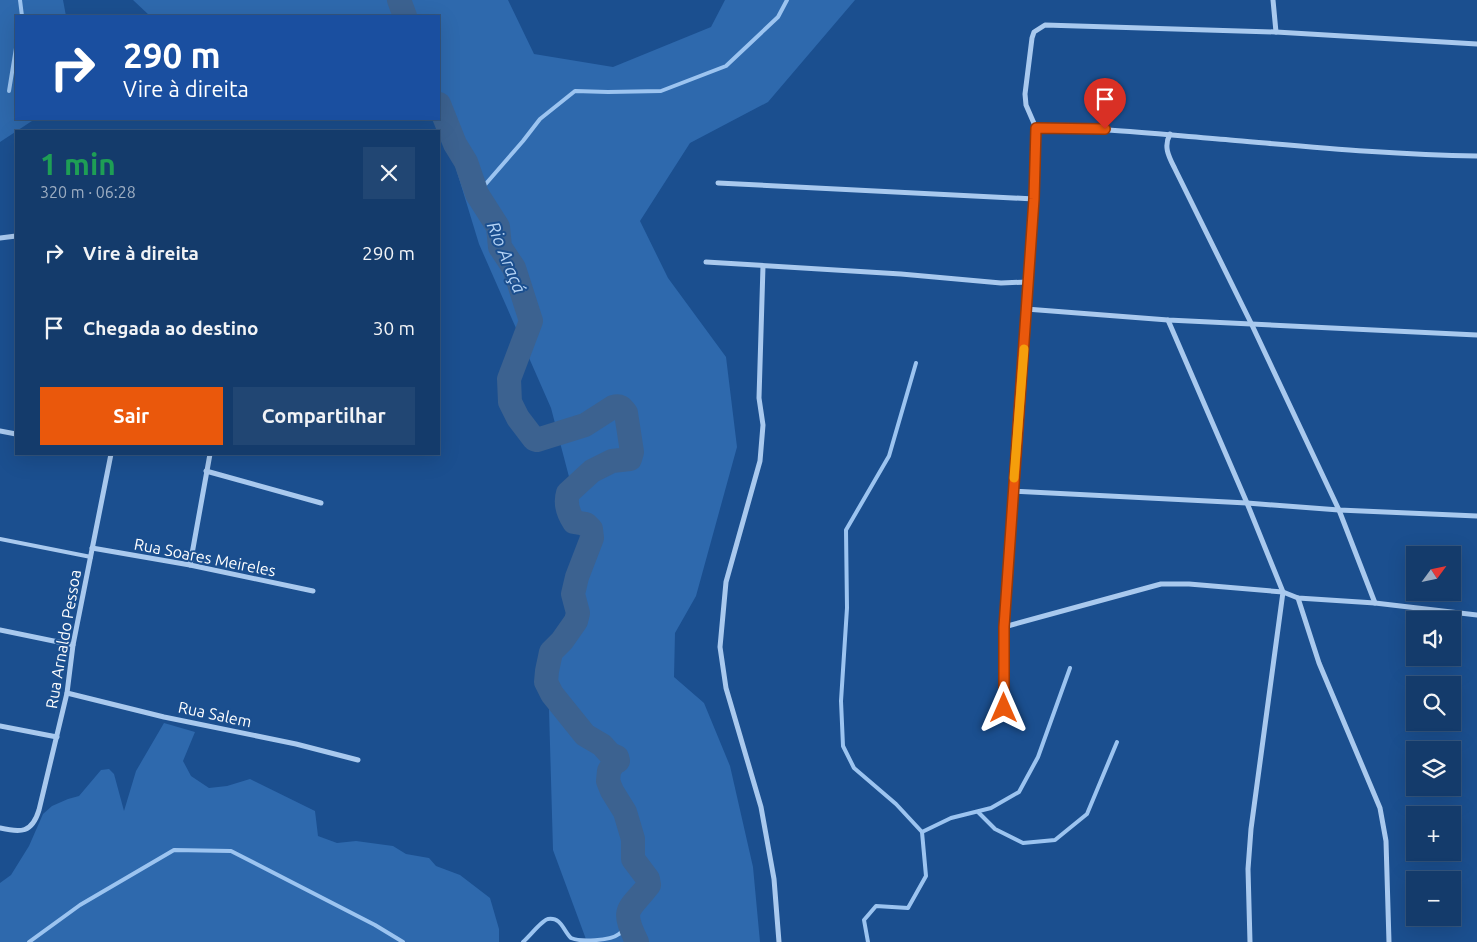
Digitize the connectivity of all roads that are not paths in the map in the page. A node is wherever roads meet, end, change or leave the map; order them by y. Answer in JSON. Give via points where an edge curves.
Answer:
{"nodes":[{"id":1,"x":1273,"y":0,"type":"edge"},
{"id":2,"x":1276,"y":32,"type":"junction"},
{"id":3,"x":1477,"y":44,"type":"edge"},
{"id":4,"x":1036,"y":128,"type":"junction"},
{"id":5,"x":1170,"y":134,"type":"junction"},
{"id":6,"x":1477,"y":156,"type":"edge"},
{"id":7,"x":718,"y":183,"type":"dead end"},
{"id":8,"x":1034,"y":199,"type":"junction"},
{"id":9,"x":15,"y":236,"type":"edge"},
{"id":10,"x":0,"y":240,"type":"edge"},
{"id":11,"x":706,"y":262,"type":"dead end"},
{"id":12,"x":763,"y":266,"type":"junction"},
{"id":13,"x":1027,"y":282,"type":"junction"},
{"id":14,"x":1026,"y":309,"type":"junction"},
{"id":15,"x":1168,"y":320,"type":"junction"},
{"id":16,"x":1251,"y":323,"type":"junction"},
{"id":17,"x":1477,"y":335,"type":"edge"},
{"id":18,"x":0,"y":431,"type":"edge"},
{"id":19,"x":15,"y":434,"type":"edge"},
{"id":20,"x":111,"y":455,"type":"edge"},
{"id":21,"x":210,"y":455,"type":"edge"},
{"id":22,"x":206,"y":471,"type":"junction"},
{"id":23,"x":1013,"y":491,"type":"junction"},
{"id":24,"x":321,"y":503,"type":"dead end"},
{"id":25,"x":1247,"y":503,"type":"junction"},
{"id":26,"x":1339,"y":510,"type":"junction"},
{"id":27,"x":1477,"y":516,"type":"edge"},
{"id":28,"x":0,"y":539,"type":"edge"},
{"id":29,"x":92,"y":548,"type":"junction"},
{"id":30,"x":91,"y":557,"type":"junction"},
{"id":31,"x":190,"y":565,"type":"junction"},
{"id":32,"x":313,"y":591,"type":"dead end"},
{"id":33,"x":1283,"y":592,"type":"junction"},
{"id":34,"x":1298,"y":598,"type":"junction"},
{"id":35,"x":1375,"y":603,"type":"junction"},
{"id":36,"x":1477,"y":615,"type":"edge"},
{"id":37,"x":1004,"y":627,"type":"junction"},
{"id":38,"x":0,"y":630,"type":"edge"},
{"id":39,"x":73,"y":645,"type":"junction"},
{"id":40,"x":67,"y":693,"type":"junction"},
{"id":41,"x":1004,"y":708,"type":"dead end"},
{"id":42,"x":0,"y":726,"type":"edge"},
{"id":43,"x":57,"y":737,"type":"junction"},
{"id":44,"x":358,"y":760,"type":"dead end"},
{"id":45,"x":0,"y":828,"type":"edge"},
{"id":46,"x":779,"y":942,"type":"edge"},
{"id":47,"x":1250,"y":942,"type":"edge"},
{"id":48,"x":1390,"y":942,"type":"edge"}],
"edges":[{"from":1,"to":2,"type":"street"},
{"from":2,"to":3,"type":"street"},
{"from":2,"to":4,"type":"street","via":[[1045,25],[1034,32],[1032,38],[1025,94]]},
{"from":4,"to":5,"type":"street","via":[[1096,128]]},
{"from":4,"to":8,"type":"street"},
{"from":5,"to":6,"type":"street","via":[[1435,156]]},
{"from":5,"to":16,"type":"street","via":[[1166,148],[1174,169]]},
{"from":7,"to":8,"type":"street"},
{"from":8,"to":13,"type":"street"},
{"from":9,"to":10,"type":"street"},
{"from":11,"to":12,"type":"street"},
{"from":12,"to":13,"type":"street"},
{"from":12,"to":46,"type":"street","via":[[760,461],[726,582],[720,647],[726,688],[761,807],[774,879]]},
{"from":13,"to":14,"type":"street"},
{"from":14,"to":15,"type":"street"},
{"from":14,"to":23,"type":"street"},
{"from":15,"to":16,"type":"street"},
{"from":15,"to":25,"type":"street"},
{"from":16,"to":17,"type":"street"},
{"from":16,"to":26,"type":"street"},
{"from":18,"to":19,"type":"street"},
{"from":20,"to":29,"type":"street","name":"Rua Arnaldo Pessoa"},
{"from":21,"to":22,"type":"street"},
{"from":22,"to":24,"type":"street"},
{"from":22,"to":31,"type":"street"},
{"from":23,"to":25,"type":"street"},
{"from":23,"to":37,"type":"street"},
{"from":25,"to":26,"type":"street"},
{"from":25,"to":33,"type":"street"},
{"from":26,"to":27,"type":"street"},
{"from":26,"to":35,"type":"street"},
{"from":28,"to":30,"type":"lane"},
{"from":29,"to":30,"type":"street","name":"Rua Arnaldo Pessoa"},
{"from":29,"to":31,"type":"street","name":"Rua Soares Meireles"},
{"from":30,"to":39,"type":"street","name":"Rua Arnaldo Pessoa"},
{"from":31,"to":32,"type":"street","name":"Rua Soares Meireles"},
{"from":33,"to":34,"type":"street"},
{"from":33,"to":37,"type":"street","via":[[1161,584]]},
{"from":33,"to":47,"type":"street","via":[[1251,829],[1248,869]]},
{"from":34,"to":35,"type":"street"},
{"from":34,"to":48,"type":"street","via":[[1320,663],[1380,808],[1386,841]]},
{"from":35,"to":36,"type":"street"},
{"from":37,"to":41,"type":"street"},
{"from":38,"to":39,"type":"street"},
{"from":39,"to":40,"type":"street","name":"Rua Arnaldo Pessoa"},
{"from":40,"to":43,"type":"street","name":"Rua Arnaldo Pessoa"},
{"from":40,"to":44,"type":"street","name":"Rua Salem"},
{"from":42,"to":43,"type":"street"},
{"from":43,"to":45,"type":"street","name":"Rua Arnaldo Pessoa","via":[[34,823],[20,831]]}]}
